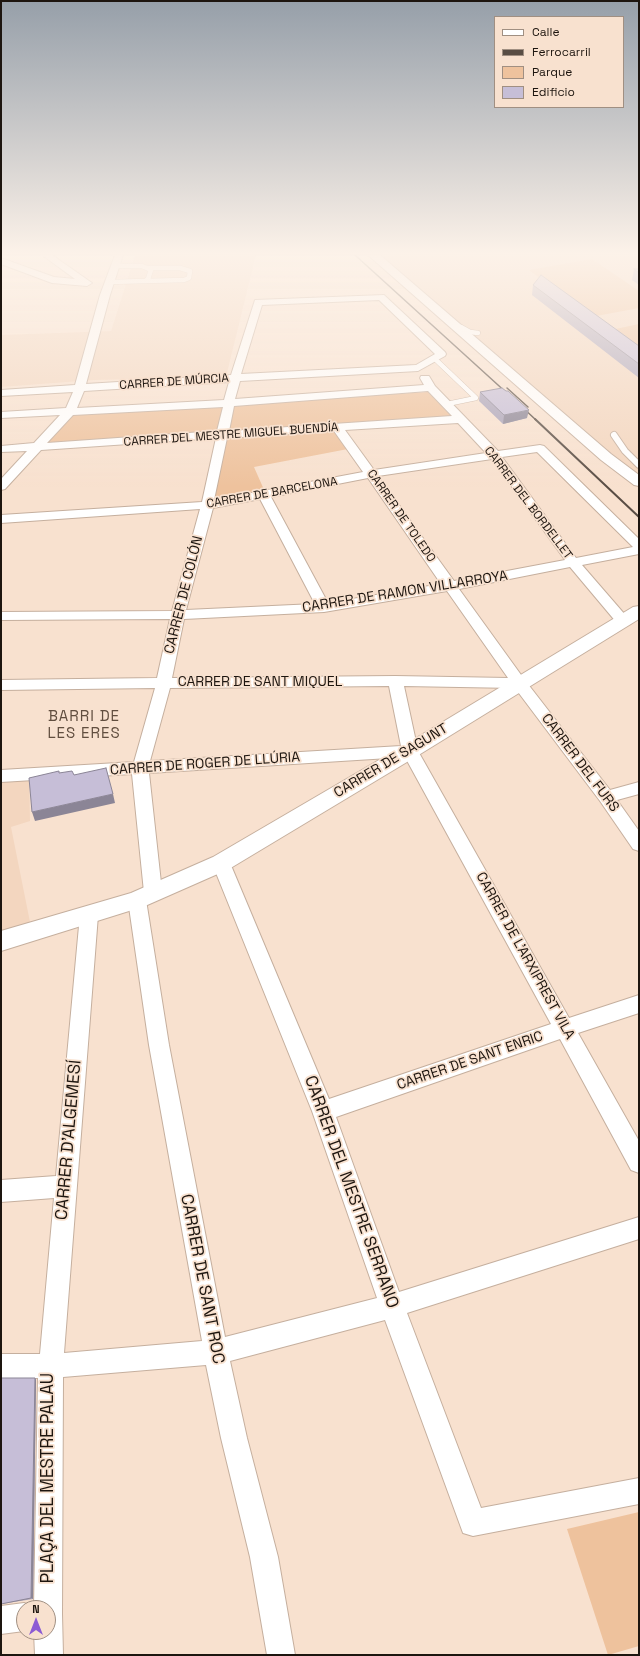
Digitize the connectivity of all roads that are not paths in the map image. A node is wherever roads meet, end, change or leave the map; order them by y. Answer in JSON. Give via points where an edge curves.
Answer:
{"nodes":[{"id":1,"x":91,"y":332,"type":"edge"},
{"id":2,"x":249,"y":332,"type":"edge"},
{"id":3,"x":418,"y":332,"type":"edge"},
{"id":4,"x":461,"y":332,"type":"edge"},
{"id":5,"x":472,"y":332,"type":"edge"},
{"id":6,"x":478,"y":333,"type":"dead end"},
{"id":7,"x":434,"y":358,"type":"junction"},
{"id":8,"x":418,"y":368,"type":"junction"},
{"id":9,"x":235,"y":378,"type":"junction"},
{"id":10,"x":431,"y":388,"type":"junction"},
{"id":11,"x":79,"y":389,"type":"junction"},
{"id":12,"x":1,"y":393,"type":"edge"},
{"id":13,"x":228,"y":403,"type":"junction"},
{"id":14,"x":447,"y":404,"type":"junction"},
{"id":15,"x":70,"y":411,"type":"junction"},
{"id":16,"x":1,"y":415,"type":"edge"},
{"id":17,"x":461,"y":419,"type":"junction"},
{"id":18,"x":338,"y":428,"type":"junction"},
{"id":19,"x":221,"y":435,"type":"junction"},
{"id":20,"x":614,"y":435,"type":"dead end"},
{"id":21,"x":38,"y":447,"type":"junction"},
{"id":22,"x":1,"y":449,"type":"edge"},
{"id":23,"x":494,"y":454,"type":"junction"},
{"id":24,"x":606,"y":457,"type":"junction"},
{"id":25,"x":639,"y":465,"type":"edge"},
{"id":26,"x":371,"y":474,"type":"junction"},
{"id":27,"x":639,"y":482,"type":"edge"},
{"id":28,"x":1,"y":486,"type":"edge"},
{"id":29,"x":639,"y":492,"type":"edge"},
{"id":30,"x":264,"y":495,"type":"junction"},
{"id":31,"x":207,"y":505,"type":"junction"},
{"id":32,"x":1,"y":519,"type":"edge"},
{"id":33,"x":639,"y":546,"type":"edge"},
{"id":34,"x":639,"y":550,"type":"edge"},
{"id":35,"x":574,"y":564,"type":"junction"},
{"id":36,"x":451,"y":586,"type":"junction"},
{"id":37,"x":324,"y":608,"type":"junction"},
{"id":38,"x":639,"y":611,"type":"edge"},
{"id":39,"x":178,"y":615,"type":"junction"},
{"id":40,"x":1,"y":616,"type":"edge"},
{"id":41,"x":622,"y":620,"type":"junction"},
{"id":42,"x":395,"y":681,"type":"junction"},
{"id":43,"x":164,"y":682,"type":"junction"},
{"id":44,"x":519,"y":683,"type":"junction"},
{"id":45,"x":1,"y":685,"type":"edge"},
{"id":46,"x":410,"y":751,"type":"junction"},
{"id":47,"x":140,"y":768,"type":"junction"},
{"id":48,"x":1,"y":776,"type":"edge"},
{"id":49,"x":639,"y":788,"type":"edge"},
{"id":50,"x":606,"y":797,"type":"junction"},
{"id":51,"x":639,"y":844,"type":"edge"},
{"id":52,"x":221,"y":863,"type":"junction"},
{"id":53,"x":145,"y":896,"type":"junction"},
{"id":54,"x":89,"y":915,"type":"junction"},
{"id":55,"x":1,"y":941,"type":"edge"},
{"id":56,"x":639,"y":1004,"type":"edge"},
{"id":57,"x":565,"y":1028,"type":"junction"},
{"id":58,"x":323,"y":1111,"type":"junction"},
{"id":59,"x":639,"y":1162,"type":"edge"},
{"id":60,"x":66,"y":1186,"type":"junction"},
{"id":61,"x":1,"y":1191,"type":"edge"},
{"id":62,"x":639,"y":1228,"type":"edge"},
{"id":63,"x":392,"y":1306,"type":"junction"},
{"id":64,"x":216,"y":1352,"type":"junction"},
{"id":65,"x":1,"y":1366,"type":"edge"},
{"id":66,"x":51,"y":1366,"type":"junction"},
{"id":67,"x":639,"y":1491,"type":"edge"},
{"id":68,"x":48,"y":1600,"type":"edge"},
{"id":69,"x":16,"y":1618,"type":"edge"},
{"id":70,"x":1,"y":1620,"type":"edge"},
{"id":71,"x":49,"y":1640,"type":"edge"},
{"id":72,"x":49,"y":1655,"type":"edge"},
{"id":73,"x":281,"y":1655,"type":"edge"}],
"edges":[{"from":1,"to":11,"type":"street"},
{"from":2,"to":9,"type":"street","name":"CARRER DE COLÓN"},
{"from":3,"to":7,"type":"street","name":"CARRER DE COLÓN","via":[[441,354]]},
{"from":4,"to":24,"type":"street"},
{"from":5,"to":6,"type":"lane"},
{"from":7,"to":8,"type":"street"},
{"from":7,"to":14,"type":"lane","via":[[476,398]]},
{"from":8,"to":9,"type":"street","name":"CARRER DE MÚRCIA"},
{"from":8,"to":10,"type":"street","name":"CARRER DEL BORDELLET"},
{"from":9,"to":11,"type":"street","name":"CARRER DE MÚRCIA"},
{"from":9,"to":13,"type":"street","name":"CARRER DE COLÓN"},
{"from":10,"to":13,"type":"street"},
{"from":10,"to":14,"type":"street","name":"CARRER DEL BORDELLET"},
{"from":11,"to":12,"type":"street","name":"CARRER DE MÚRCIA"},
{"from":11,"to":15,"type":"street"},
{"from":13,"to":15,"type":"street"},
{"from":13,"to":19,"type":"street","name":"CARRER DE COLÓN"},
{"from":14,"to":17,"type":"street","name":"CARRER DEL BORDELLET"},
{"from":15,"to":16,"type":"street"},
{"from":15,"to":21,"type":"street"},
{"from":17,"to":18,"type":"street","name":"CARRER DEL MESTRE MIGUEL BUENDÍA"},
{"from":17,"to":23,"type":"street","name":"CARRER DEL BORDELLET"},
{"from":18,"to":19,"type":"street","name":"CARRER DEL MESTRE MIGUEL BUENDÍA"},
{"from":18,"to":26,"type":"street","name":"CARRER DE TOLEDO"},
{"from":19,"to":21,"type":"street","name":"CARRER DEL MESTRE MIGUEL BUENDÍA"},
{"from":19,"to":31,"type":"street","name":"CARRER DE COLÓN"},
{"from":20,"to":25,"type":"lane","via":[[624,451]]},
{"from":21,"to":22,"type":"street","name":"CARRER DEL MESTRE MIGUEL BUENDÍA"},
{"from":21,"to":28,"type":"street"},
{"from":23,"to":26,"type":"street","name":"CARRER DE BARCELONA"},
{"from":23,"to":33,"type":"street","name":"CARRER DE BARCELONA","via":[[540,448]]},
{"from":23,"to":35,"type":"street","name":"CARRER DEL BORDELLET"},
{"from":24,"to":27,"type":"street"},
{"from":24,"to":29,"type":"street"},
{"from":26,"to":30,"type":"street","name":"CARRER DE BARCELONA"},
{"from":26,"to":36,"type":"street","name":"CARRER DE TOLEDO"},
{"from":30,"to":31,"type":"street","name":"CARRER DE BARCELONA"},
{"from":30,"to":37,"type":"street"},
{"from":31,"to":32,"type":"street","name":"CARRER DE BARCELONA"},
{"from":31,"to":39,"type":"street","name":"CARRER DE COLÓN"},
{"from":34,"to":35,"type":"street","name":"CARRER DE RAMON VILLARROYA"},
{"from":35,"to":36,"type":"street","name":"CARRER DE RAMON VILLARROYA"},
{"from":35,"to":41,"type":"street","name":"CARRER DEL BORDELLET"},
{"from":36,"to":37,"type":"street","name":"CARRER DE RAMON VILLARROYA"},
{"from":36,"to":44,"type":"street","name":"CARRER DE TOLEDO"},
{"from":37,"to":39,"type":"street","name":"CARRER DE RAMON VILLARROYA"},
{"from":38,"to":41,"type":"street","name":"CARRER DE SAGUNT"},
{"from":39,"to":40,"type":"street","name":"CARRER DE RAMON VILLARROYA"},
{"from":39,"to":43,"type":"street","name":"CARRER DE COLÓN"},
{"from":41,"to":44,"type":"street","name":"CARRER DE SAGUNT"},
{"from":42,"to":43,"type":"street","name":"CARRER DE SANT MIQUEL"},
{"from":42,"to":44,"type":"street","name":"CARRER DE SANT MIQUEL"},
{"from":42,"to":46,"type":"street","name":"CARRER DE L'ARXIPREST VILA"},
{"from":43,"to":45,"type":"street","name":"CARRER DE SANT MIQUEL"},
{"from":43,"to":47,"type":"street","name":"CARRER DE COLÓN"},
{"from":44,"to":46,"type":"street","name":"CARRER DE SAGUNT"},
{"from":44,"to":50,"type":"street","name":"CARRER DEL FURS"},
{"from":46,"to":47,"type":"street","name":"CARRER DE ROGER DE LLÚRIA"},
{"from":46,"to":52,"type":"street","name":"CARRER DE SAGUNT"},
{"from":46,"to":57,"type":"street","name":"CARRER DE L'ARXIPREST VILA"},
{"from":47,"to":48,"type":"street","name":"CARRER DE ROGER DE LLÚRIA"},
{"from":47,"to":53,"type":"street","name":"CARRER DE COLÓN"},
{"from":49,"to":50,"type":"street"},
{"from":50,"to":51,"type":"street","name":"CARRER DEL FURS"},
{"from":52,"to":53,"type":"street","name":"CARRER DE SAGUNT"},
{"from":52,"to":58,"type":"street","name":"CARRER DEL MESTRE SERRANO"},
{"from":53,"to":54,"type":"street","name":"CARRER DE SAGUNT"},
{"from":53,"to":64,"type":"street","name":"CARRER DE SANT ROC","via":[[159,1045]]},
{"from":54,"to":55,"type":"street","name":"CARRER DE SAGUNT"},
{"from":54,"to":60,"type":"street","name":"CARRER D'ALGEMESÍ"},
{"from":56,"to":57,"type":"street","name":"CARRER DE SANT ENRIC"},
{"from":57,"to":58,"type":"street","name":"CARRER DE SANT ENRIC"},
{"from":57,"to":59,"type":"street","name":"CARRER DE L'ARXIPREST VILA"},
{"from":58,"to":63,"type":"street","name":"CARRER DEL MESTRE SERRANO"},
{"from":60,"to":61,"type":"street"},
{"from":60,"to":66,"type":"street","name":"CARRER D'ALGEMESÍ"},
{"from":62,"to":63,"type":"street"},
{"from":63,"to":64,"type":"street"},
{"from":63,"to":67,"type":"street","name":"CARRER DEL MESTRE SERRANO","via":[[473,1523]]},
{"from":64,"to":66,"type":"street"},
{"from":64,"to":73,"type":"street","name":"CARRER DE SANT ROC","via":[[234,1438],[264,1557]]},
{"from":65,"to":66,"type":"street","name":"PLAÇA DEL MESTRE PALAU"},
{"from":66,"to":68,"type":"street","name":"PLAÇA DEL MESTRE PALAU"},
{"from":69,"to":70,"type":"street"},
{"from":71,"to":72,"type":"street","name":"PLAÇA DEL MESTRE PALAU"}]}
